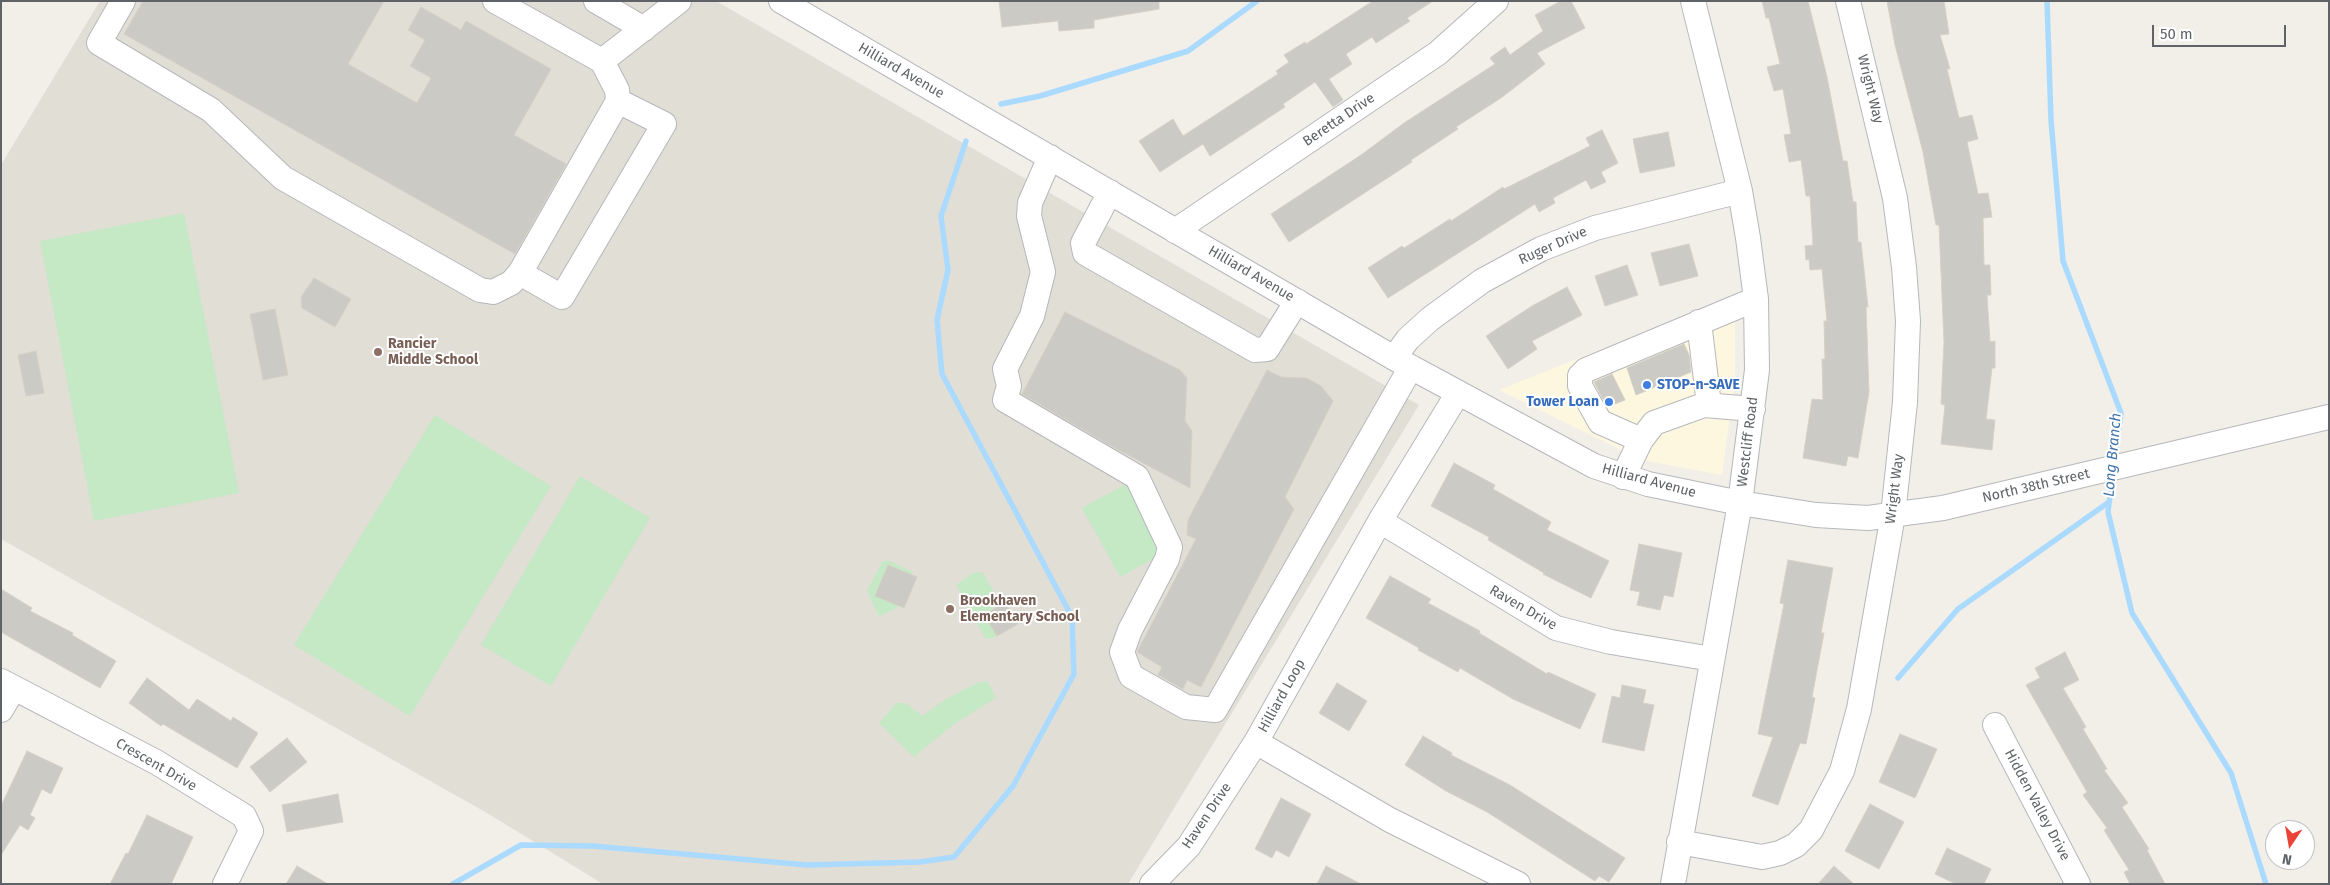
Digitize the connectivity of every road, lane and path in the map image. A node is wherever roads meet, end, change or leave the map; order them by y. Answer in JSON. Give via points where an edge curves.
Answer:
{"nodes":[{"id":1,"x":123,"y":1,"type":"edge"},
{"id":2,"x":495,"y":1,"type":"edge"},
{"id":3,"x":596,"y":1,"type":"edge"},
{"id":4,"x":679,"y":1,"type":"edge"},
{"id":5,"x":781,"y":1,"type":"edge"},
{"id":6,"x":1496,"y":1,"type":"edge"},
{"id":7,"x":1693,"y":1,"type":"edge"},
{"id":8,"x":1848,"y":1,"type":"edge"},
{"id":9,"x":644,"y":29,"type":"junction"},
{"id":10,"x":602,"y":62,"type":"junction"},
{"id":11,"x":618,"y":101,"type":"junction"},
{"id":12,"x":1050,"y":157,"type":"junction"},
{"id":13,"x":1740,"y":191,"type":"junction"},
{"id":14,"x":1110,"y":192,"type":"junction"},
{"id":15,"x":1176,"y":230,"type":"junction"},
{"id":16,"x":520,"y":273,"type":"junction"},
{"id":17,"x":1756,"y":299,"type":"junction"},
{"id":18,"x":1297,"y":301,"type":"junction"},
{"id":19,"x":1700,"y":322,"type":"junction"},
{"id":20,"x":1403,"y":362,"type":"junction"},
{"id":21,"x":1458,"y":393,"type":"junction"},
{"id":22,"x":1709,"y":405,"type":"junction"},
{"id":23,"x":1753,"y":409,"type":"junction"},
{"id":24,"x":2329,"y":417,"type":"edge"},
{"id":25,"x":1642,"y":440,"type":"junction"},
{"id":26,"x":1623,"y":477,"type":"junction"},
{"id":27,"x":1740,"y":503,"type":"junction"},
{"id":28,"x":1893,"y":515,"type":"junction"},
{"id":29,"x":1380,"y":522,"type":"junction"},
{"id":30,"x":1712,"y":659,"type":"junction"},
{"id":31,"x":8,"y":684,"type":"edge"},
{"id":32,"x":1,"y":710,"type":"edge"},
{"id":33,"x":1995,"y":726,"type":"dead end"},
{"id":34,"x":1256,"y":742,"type":"junction"},
{"id":35,"x":1679,"y":842,"type":"junction"},
{"id":36,"x":1511,"y":882,"type":"edge"},
{"id":37,"x":225,"y":884,"type":"edge"},
{"id":38,"x":1152,"y":884,"type":"edge"},
{"id":39,"x":1674,"y":884,"type":"edge"},
{"id":40,"x":2078,"y":884,"type":"edge"}],
"edges":[{"from":1,"to":16,"type":"street","via":[[99,43],[210,110],[283,178],[480,290],[493,292]]},
{"from":2,"to":10,"type":"street"},
{"from":3,"to":9,"type":"street"},
{"from":4,"to":9,"type":"street"},
{"from":5,"to":12,"type":"street","name":"Hilliard Avenue"},
{"from":6,"to":15,"type":"street","name":"Beretta Drive","via":[[1438,53]]},
{"from":7,"to":13,"type":"street","name":"Westcliff Road"},
{"from":8,"to":28,"type":"street","name":"Wright Way","via":[[1896,198],[1904,267],[1908,322],[1905,402]]},
{"from":9,"to":10,"type":"street"},
{"from":10,"to":11,"type":"street","via":[[617,90]]},
{"from":11,"to":16,"type":"street"},
{"from":11,"to":16,"type":"street","via":[[664,124],[562,297]]},
{"from":12,"to":14,"type":"street","name":"Hilliard Avenue"},
{"from":12,"to":20,"type":"street","name":"Ruger Drive","via":[[1030,203],[1029,216],[1043,272],[1032,316],[1005,368],[1009,386],[1005,400],[1137,477],[1170,547],[1122,652],[1132,676],[1186,706],[1215,710]]},
{"from":13,"to":17,"type":"street","name":"Westcliff Road"},
{"from":13,"to":20,"type":"street","name":"Ruger Drive","via":[[1595,228],[1541,248],[1482,282],[1430,320],[1408,339]]},
{"from":14,"to":15,"type":"street","name":"Hilliard Avenue"},
{"from":14,"to":18,"type":"street","via":[[1083,243],[1085,253],[1256,350],[1268,349]]},
{"from":15,"to":18,"type":"street","name":"Hilliard Avenue"},
{"from":17,"to":19,"type":"street"},
{"from":17,"to":23,"type":"street","name":"Westcliff Road","via":[[1757,370]]},
{"from":18,"to":20,"type":"street","name":"Hilliard Avenue"},
{"from":19,"to":22,"type":"street"},
{"from":19,"to":25,"type":"street","via":[[1586,370],[1580,376],[1580,386],[1600,422]]},
{"from":20,"to":21,"type":"street","name":"Hilliard Avenue"},
{"from":21,"to":26,"type":"street","name":"Hilliard Avenue","via":[[1594,466]]},
{"from":21,"to":29,"type":"street","name":"Hilliard Loop"},
{"from":22,"to":23,"type":"street"},
{"from":22,"to":25,"type":"street","via":[[1694,407],[1654,423]]},
{"from":23,"to":27,"type":"street","name":"Westcliff Road"},
{"from":24,"to":28,"type":"street","name":"North 38th Street","via":[[1943,508]]},
{"from":25,"to":26,"type":"street"},
{"from":26,"to":27,"type":"street","name":"Hilliard Avenue"},
{"from":27,"to":28,"type":"street","name":"North 38th Street","via":[[1843,518]]},
{"from":27,"to":30,"type":"street","name":"Westcliff Road"},
{"from":28,"to":35,"type":"street","name":"Wright Way","via":[[1851,742],[1842,771],[1811,830],[1780,853],[1762,856]]},
{"from":29,"to":30,"type":"street","name":"Raven Drive","via":[[1556,628],[1611,642]]},
{"from":29,"to":34,"type":"street","name":"Hilliard Loop"},
{"from":30,"to":35,"type":"street","name":"Westcliff Road"},
{"from":31,"to":32,"type":"street"},
{"from":31,"to":37,"type":"street","name":"Crescent Drive","via":[[156,762],[244,816],[251,831]]},
{"from":33,"to":40,"type":"street","name":"Hidden Valley Drive"},
{"from":34,"to":36,"type":"street","name":"Hilliard Loop","via":[[1390,820]]},
{"from":34,"to":38,"type":"street","name":"Haven Drive","via":[[1189,846]]},
{"from":35,"to":39,"type":"street","name":"Westcliff Road"}]}
